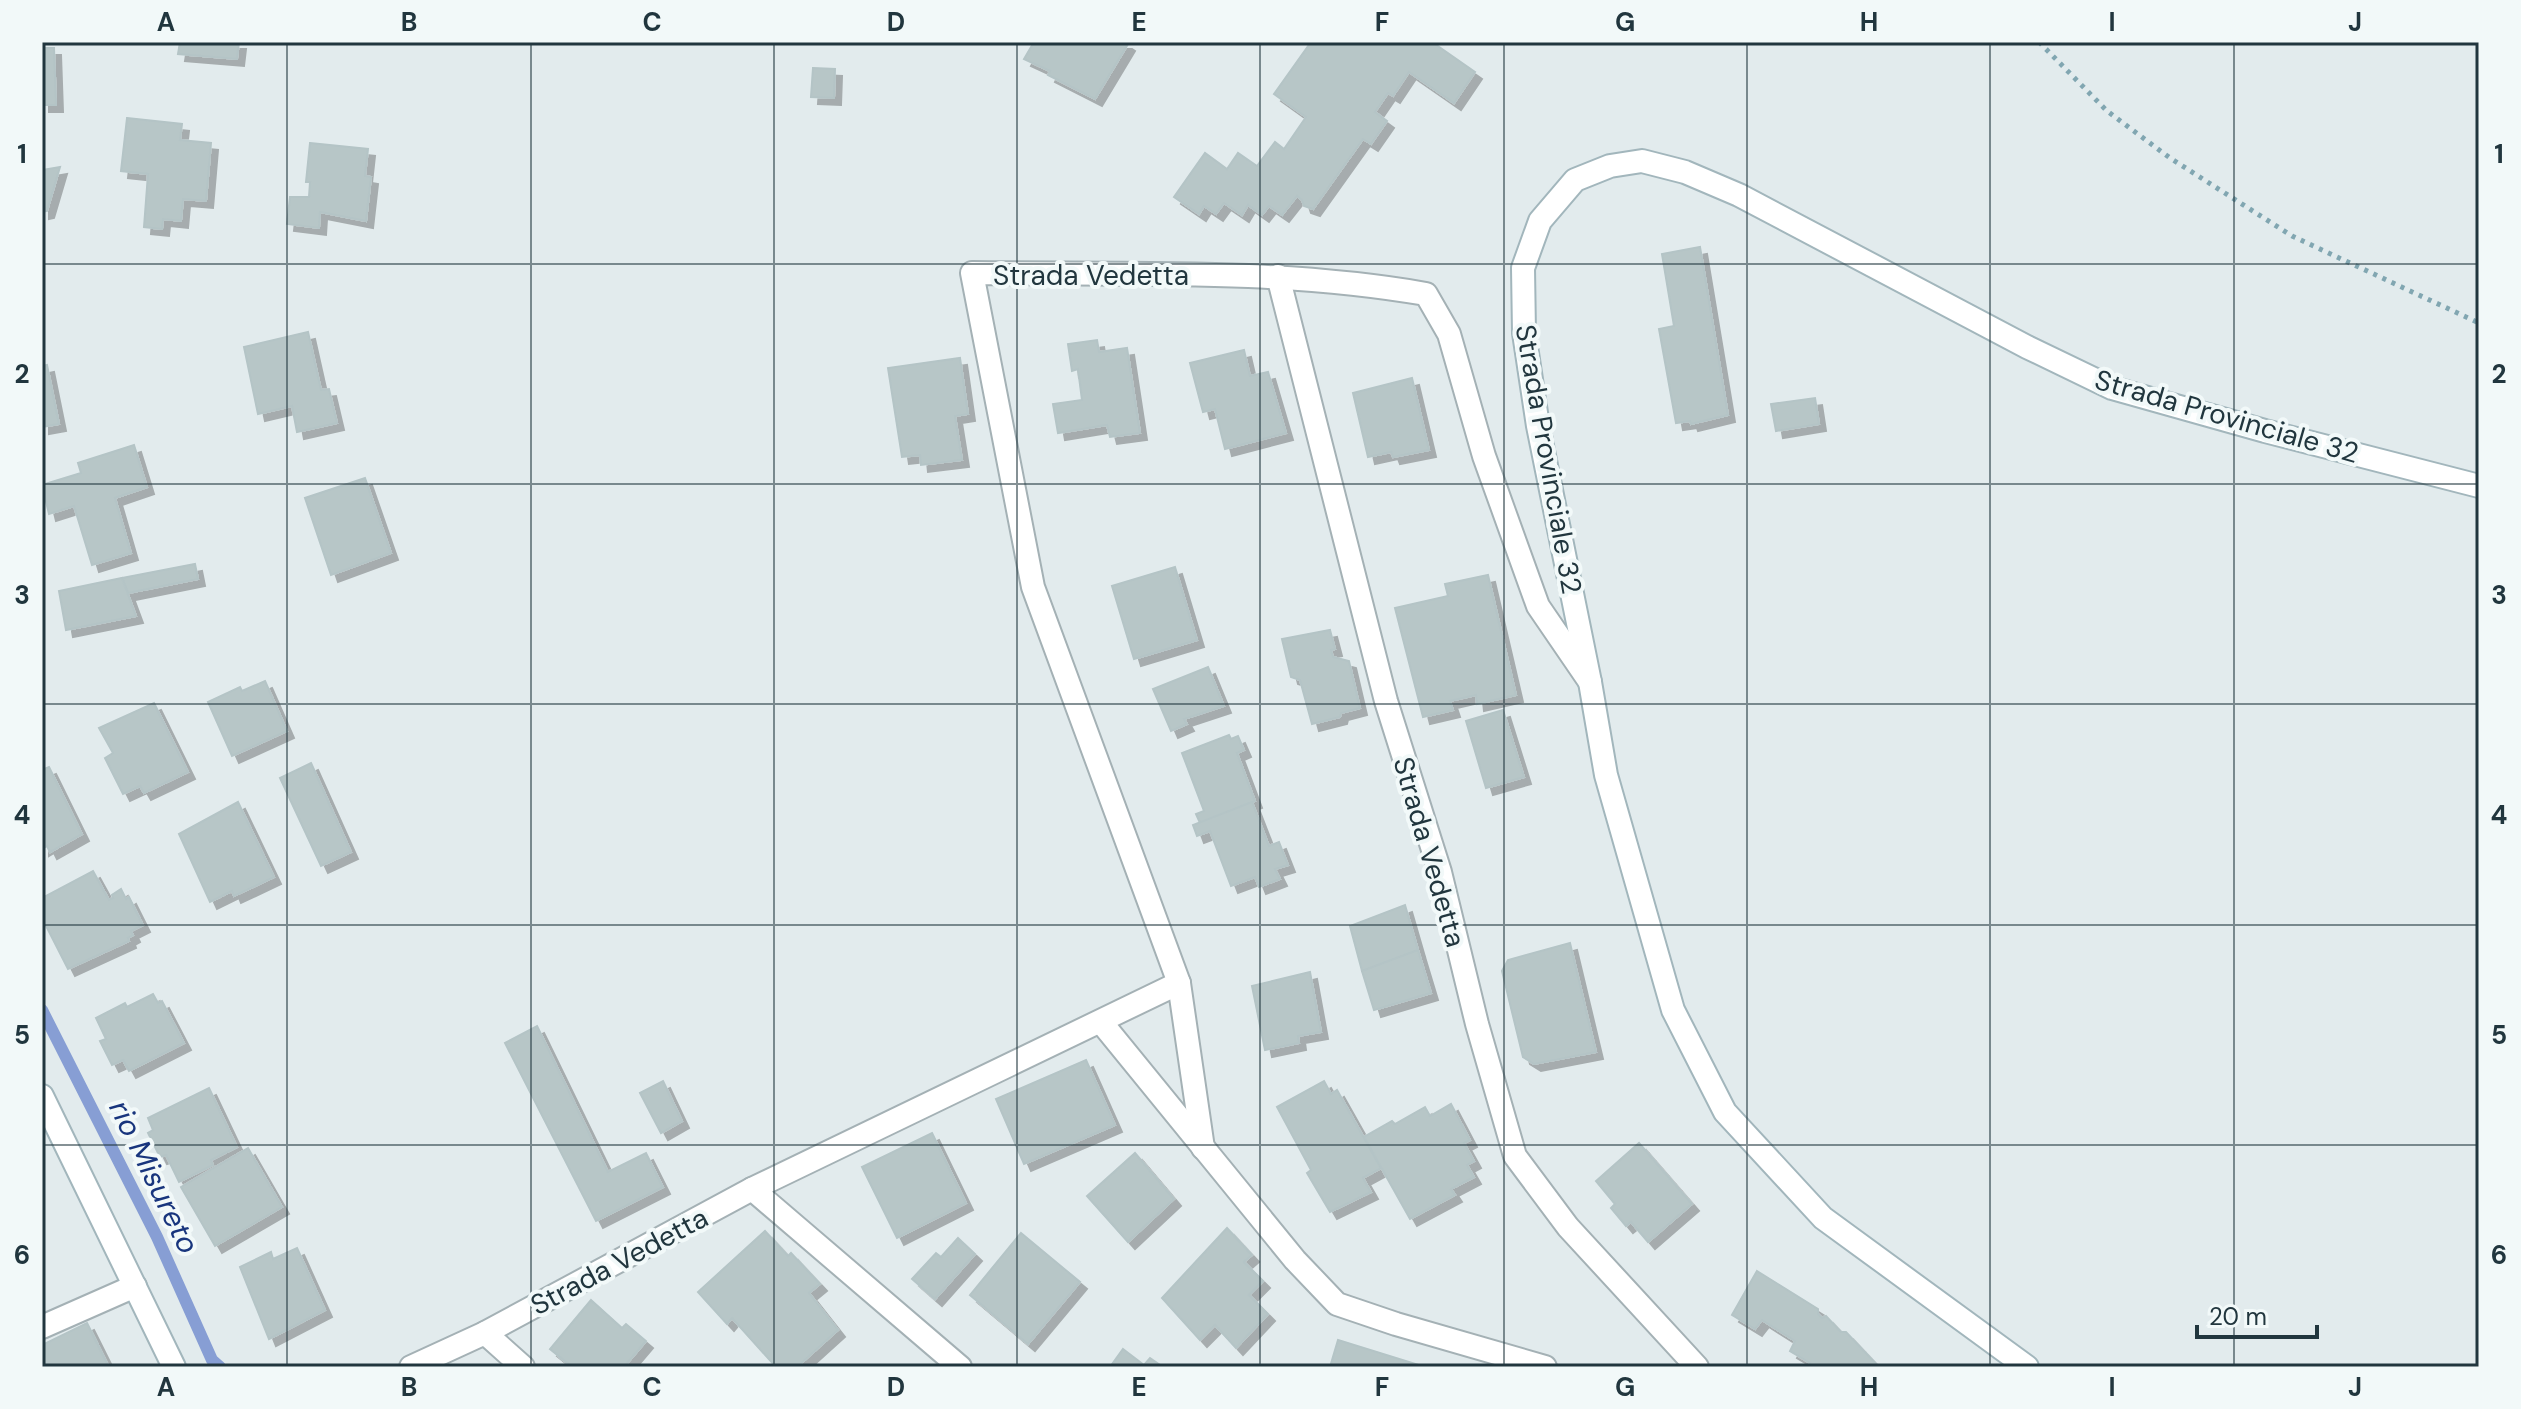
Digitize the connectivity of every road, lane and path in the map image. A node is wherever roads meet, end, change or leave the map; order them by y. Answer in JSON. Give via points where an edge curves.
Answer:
{"nodes":[{"id":1,"x":2039,"y":42,"type":"edge"},
{"id":2,"x":1278,"y":276,"type":"junction"},
{"id":3,"x":2479,"y":323,"type":"edge"},
{"id":4,"x":2479,"y":486,"type":"edge"},
{"id":5,"x":1590,"y":682,"type":"junction"},
{"id":6,"x":1179,"y":983,"type":"junction"},
{"id":7,"x":1101,"y":1022,"type":"junction"},
{"id":8,"x":42,"y":1096,"type":"edge"},
{"id":9,"x":1203,"y":1148,"type":"junction"},
{"id":10,"x":752,"y":1189,"type":"junction"},
{"id":11,"x":135,"y":1286,"type":"junction"},
{"id":12,"x":42,"y":1327,"type":"edge"},
{"id":13,"x":485,"y":1333,"type":"junction"},
{"id":14,"x":174,"y":1367,"type":"edge"},
{"id":15,"x":411,"y":1367,"type":"edge"},
{"id":16,"x":523,"y":1367,"type":"edge"},
{"id":17,"x":960,"y":1367,"type":"edge"},
{"id":18,"x":1545,"y":1367,"type":"edge"},
{"id":19,"x":1697,"y":1367,"type":"edge"},
{"id":20,"x":2027,"y":1367,"type":"edge"}],
"edges":[{"from":1,"to":3,"type":"path","via":[[2107,111],[2292,236]]},
{"from":2,"to":5,"type":"street","name":"Strada Vedetta","via":[[1426,294],[1449,334],[1484,456],[1538,606]]},
{"from":2,"to":6,"type":"street","name":"Strada Vedetta","via":[[972,273],[1033,587]]},
{"from":2,"to":19,"type":"street","name":"Strada Vedetta","via":[[1386,701],[1440,872],[1515,1156],[1568,1227]]},
{"from":4,"to":5,"type":"street","name":"Strada Provinciale 32","via":[[2112,388],[1739,195],[1642,161],[1610,166],[1575,180],[1540,221],[1523,268],[1524,333],[1538,426]]},
{"from":5,"to":20,"type":"street","name":"Strada Provinciale 32","via":[[1606,775],[1673,1010],[1725,1112],[1823,1218]]},
{"from":6,"to":7,"type":"street","name":"Strada Vedetta"},
{"from":6,"to":9,"type":"street","name":"Strada Vedetta"},
{"from":7,"to":9,"type":"street"},
{"from":7,"to":10,"type":"street","name":"Strada Vedetta"},
{"from":8,"to":11,"type":"street"},
{"from":9,"to":18,"type":"street","via":[[1337,1304]]},
{"from":10,"to":13,"type":"street","name":"Strada Vedetta"},
{"from":10,"to":17,"type":"street"},
{"from":11,"to":12,"type":"street"},
{"from":11,"to":14,"type":"street"},
{"from":13,"to":15,"type":"street","name":"Strada Vedetta"},
{"from":13,"to":16,"type":"street"}]}
